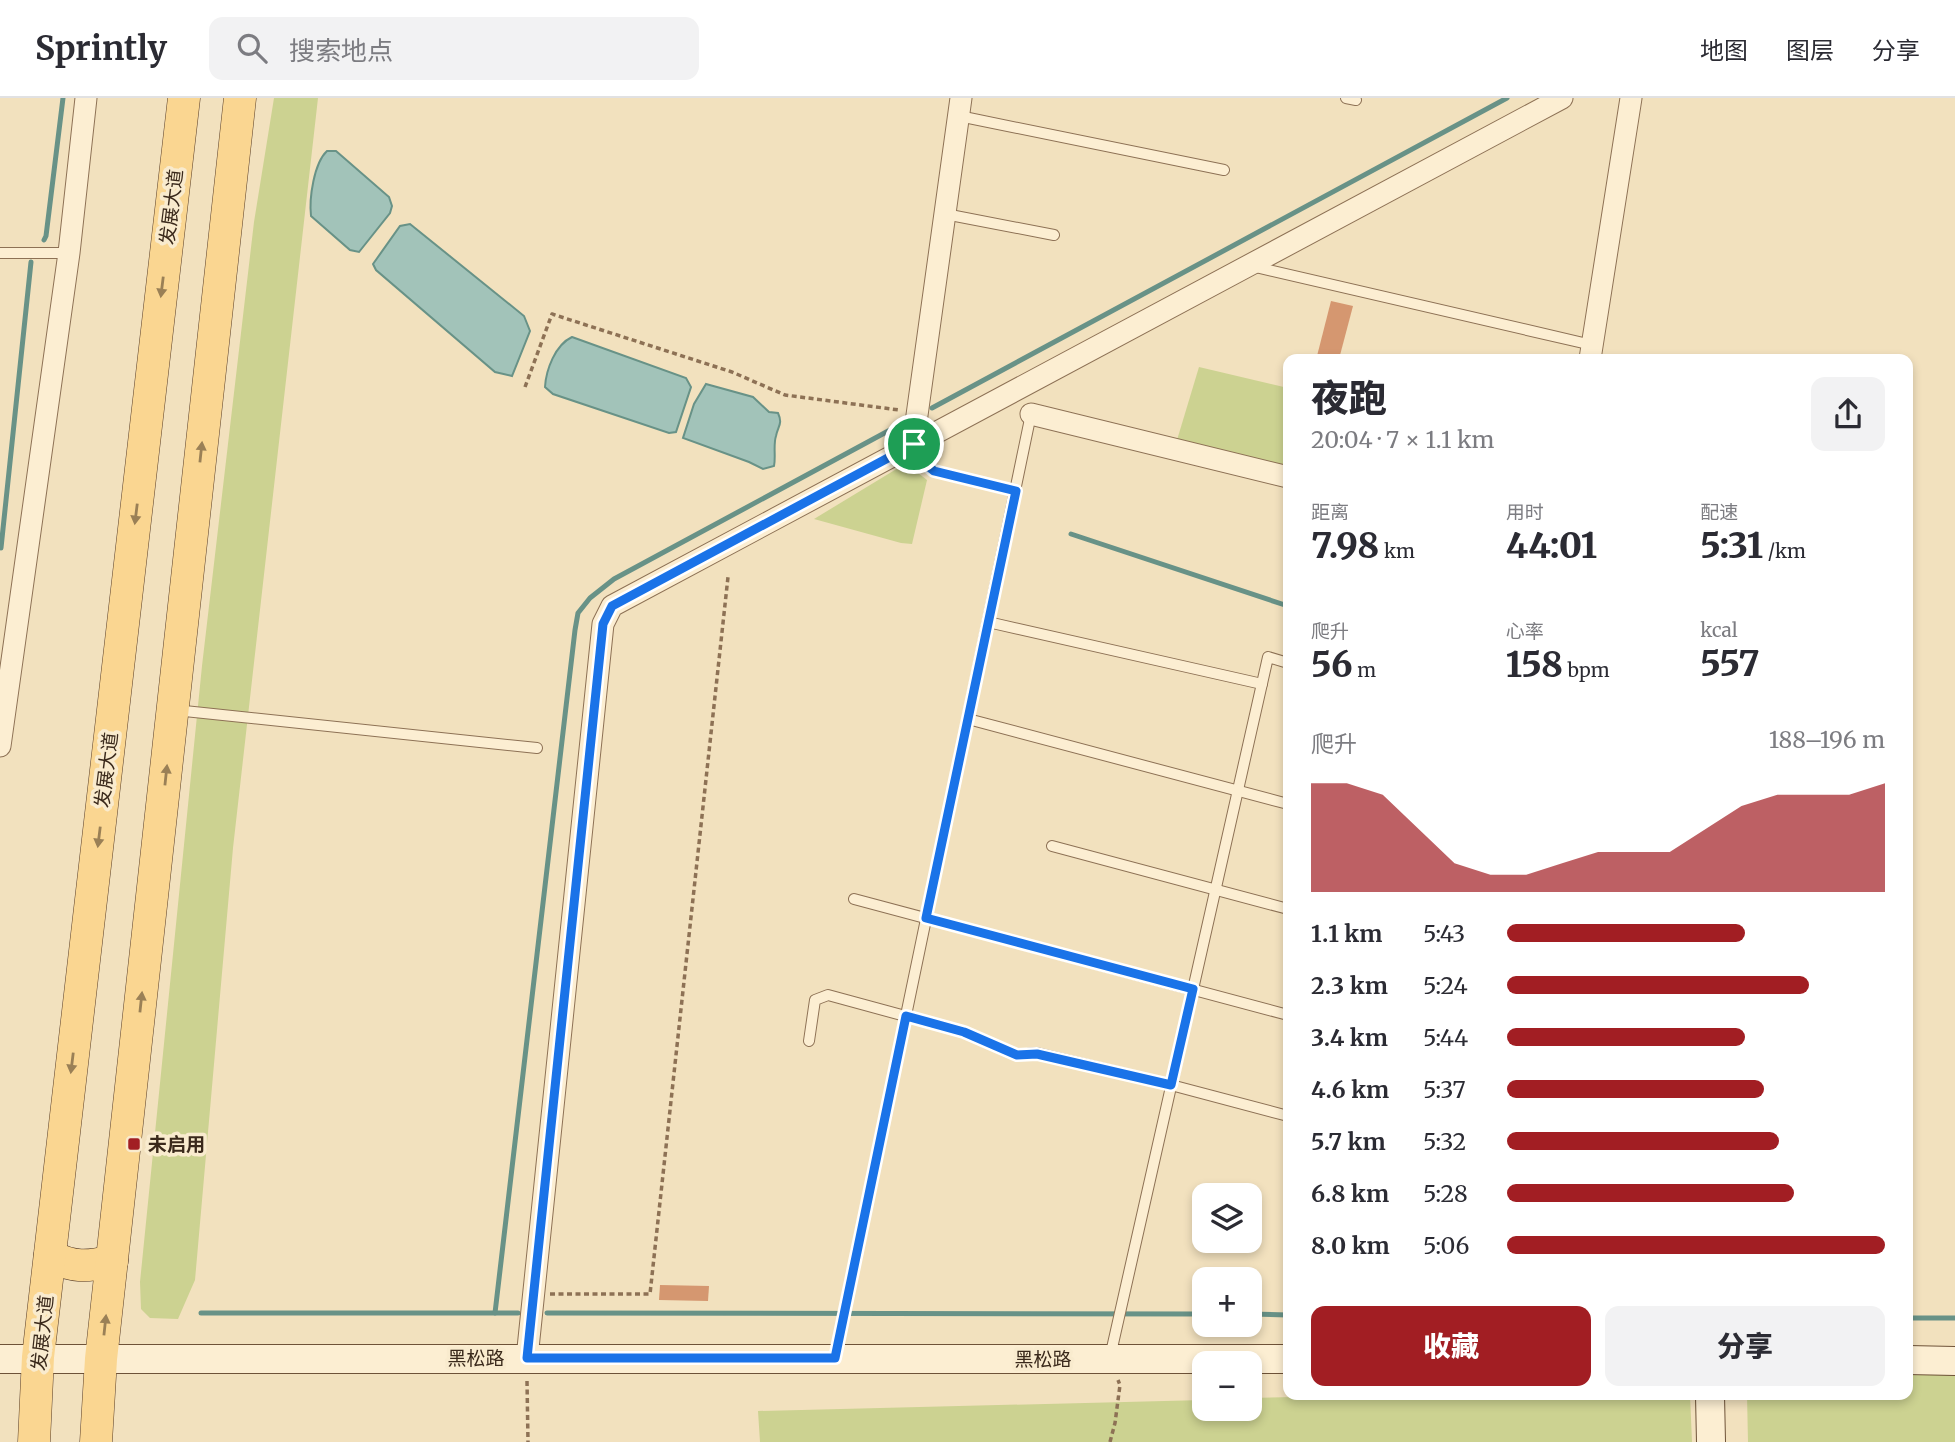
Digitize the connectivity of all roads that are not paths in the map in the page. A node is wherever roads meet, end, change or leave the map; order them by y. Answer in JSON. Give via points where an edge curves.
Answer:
{"nodes":[{"id":1,"x":86,"y":98,"type":"edge"},
{"id":2,"x":184,"y":98,"type":"edge"},
{"id":3,"x":240,"y":98,"type":"edge"},
{"id":4,"x":1562,"y":98,"type":"edge"},
{"id":5,"x":1631,"y":98,"type":"edge"},
{"id":6,"x":960,"y":107,"type":"edge"},
{"id":7,"x":1224,"y":170,"type":"dead end"},
{"id":8,"x":945,"y":214,"type":"junction"},
{"id":9,"x":1054,"y":235,"type":"dead end"},
{"id":10,"x":0,"y":253,"type":"edge"},
{"id":11,"x":69,"y":253,"type":"junction"},
{"id":12,"x":1248,"y":266,"type":"junction"},
{"id":13,"x":1591,"y":352,"type":"edge"},
{"id":14,"x":1031,"y":414,"type":"joint"},
{"id":15,"x":914,"y":444,"type":"junction"},
{"id":16,"x":1283,"y":476,"type":"edge"},
{"id":17,"x":1016,"y":491,"type":"junction"},
{"id":18,"x":988,"y":622,"type":"junction"},
{"id":19,"x":1283,"y":662,"type":"edge"},
{"id":20,"x":1262,"y":684,"type":"junction"},
{"id":21,"x":173,"y":710,"type":"junction"},
{"id":22,"x":968,"y":719,"type":"junction"},
{"id":23,"x":0,"y":746,"type":"edge"},
{"id":24,"x":537,"y":748,"type":"dead end"},
{"id":25,"x":1238,"y":791,"type":"junction"},
{"id":26,"x":1283,"y":803,"type":"edge"},
{"id":27,"x":1052,"y":846,"type":"dead end"},
{"id":28,"x":1216,"y":890,"type":"junction"},
{"id":29,"x":854,"y":899,"type":"dead end"},
{"id":30,"x":1283,"y":908,"type":"edge"},
{"id":31,"x":926,"y":918,"type":"junction"},
{"id":32,"x":1193,"y":989,"type":"junction"},
{"id":33,"x":1283,"y":1014,"type":"edge"},
{"id":34,"x":906,"y":1016,"type":"junction"},
{"id":35,"x":809,"y":1041,"type":"dead end"},
{"id":36,"x":1171,"y":1085,"type":"junction"},
{"id":37,"x":1283,"y":1115,"type":"edge"},
{"id":38,"x":50,"y":1256,"type":"junction"},
{"id":39,"x":112,"y":1261,"type":"junction"},
{"id":40,"x":38,"y":1357,"type":"junction"},
{"id":41,"x":527,"y":1358,"type":"junction"},
{"id":42,"x":835,"y":1358,"type":"junction"},
{"id":43,"x":0,"y":1359,"type":"edge"},
{"id":44,"x":101,"y":1359,"type":"junction"},
{"id":45,"x":1109,"y":1359,"type":"junction"},
{"id":46,"x":1283,"y":1359,"type":"edge"},
{"id":47,"x":1913,"y":1360,"type":"edge"},
{"id":48,"x":1955,"y":1361,"type":"edge"},
{"id":49,"x":1710,"y":1400,"type":"edge"},
{"id":50,"x":34,"y":1442,"type":"edge"},
{"id":51,"x":96,"y":1442,"type":"edge"},
{"id":52,"x":1711,"y":1442,"type":"edge"}],
"edges":[{"from":1,"to":11,"type":"street"},
{"from":2,"to":38,"type":"main road","name":"发展大道","one_way":true},
{"from":21,"to":3,"type":"main road","one_way":true},
{"from":4,"to":12,"type":"street"},
{"from":5,"to":13,"type":"street"},
{"from":6,"to":7,"type":"lane"},
{"from":6,"to":8,"type":"street"},
{"from":8,"to":9,"type":"lane"},
{"from":8,"to":15,"type":"street"},
{"from":10,"to":11,"type":"lane"},
{"from":11,"to":23,"type":"street"},
{"from":12,"to":13,"type":"lane"},
{"from":12,"to":15,"type":"street"},
{"from":14,"to":16,"type":"street"},
{"from":14,"to":17,"type":"lane"},
{"from":15,"to":17,"type":"lane","via":[[934,471]]},
{"from":15,"to":41,"type":"street","via":[[612,606],[603,624]]},
{"from":17,"to":18,"type":"lane"},
{"from":18,"to":20,"type":"lane"},
{"from":18,"to":22,"type":"lane"},
{"from":19,"to":20,"type":"lane","via":[[1268,657]]},
{"from":20,"to":25,"type":"lane"},
{"from":21,"to":24,"type":"lane"},
{"from":39,"to":21,"type":"main road","one_way":true},
{"from":22,"to":25,"type":"lane"},
{"from":22,"to":31,"type":"lane"},
{"from":25,"to":26,"type":"lane"},
{"from":25,"to":28,"type":"lane"},
{"from":27,"to":28,"type":"lane"},
{"from":28,"to":30,"type":"lane"},
{"from":28,"to":32,"type":"lane"},
{"from":29,"to":31,"type":"lane"},
{"from":31,"to":32,"type":"lane"},
{"from":31,"to":34,"type":"lane"},
{"from":32,"to":33,"type":"lane"},
{"from":32,"to":36,"type":"lane"},
{"from":34,"to":35,"type":"lane","via":[[828,995],[815,1000]]},
{"from":34,"to":36,"type":"lane","via":[[964,1032],[1017,1055],[1037,1054]]},
{"from":34,"to":42,"type":"lane"},
{"from":36,"to":37,"type":"lane"},
{"from":36,"to":45,"type":"lane"},
{"from":38,"to":39,"type":"main road","via":[[78,1266]]},
{"from":38,"to":40,"type":"main road","name":"发展大道"},
{"from":44,"to":39,"type":"main road","one_way":true},
{"from":40,"to":43,"type":"street","name":"黑松路"},
{"from":40,"to":44,"type":"street","name":"黑松路"},
{"from":40,"to":50,"type":"main road","name":"发展大道"},
{"from":41,"to":42,"type":"street","name":"黑松路"},
{"from":41,"to":44,"type":"street","name":"黑松路"},
{"from":42,"to":45,"type":"street","name":"黑松路"},
{"from":44,"to":51,"type":"main road"},
{"from":45,"to":46,"type":"street","name":"黑松路"},
{"from":47,"to":48,"type":"street"},
{"from":49,"to":52,"type":"street"}]}
